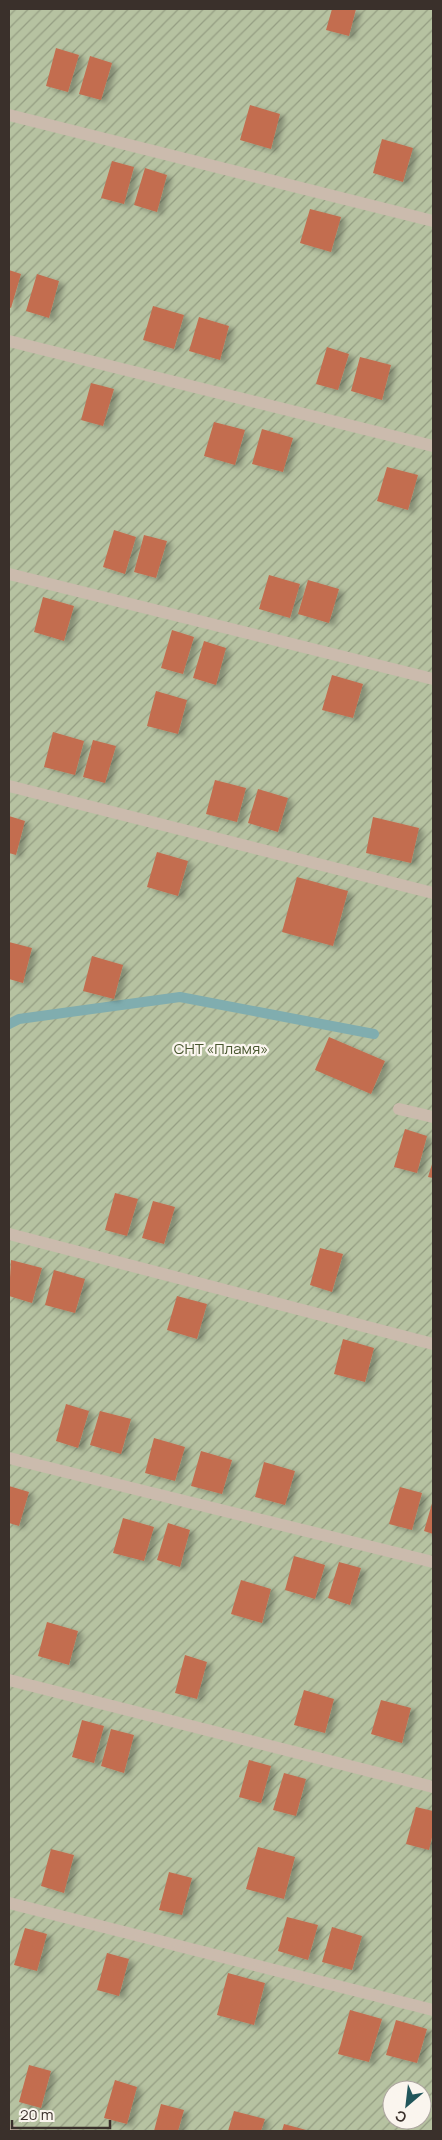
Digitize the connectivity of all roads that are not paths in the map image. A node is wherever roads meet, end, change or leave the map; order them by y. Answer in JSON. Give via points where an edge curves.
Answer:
{"nodes":[{"id":1,"x":9,"y":115,"type":"edge"},
{"id":2,"x":433,"y":221,"type":"edge"},
{"id":3,"x":9,"y":341,"type":"edge"},
{"id":4,"x":433,"y":446,"type":"edge"},
{"id":5,"x":9,"y":574,"type":"edge"},
{"id":6,"x":433,"y":679,"type":"edge"},
{"id":7,"x":9,"y":786,"type":"edge"},
{"id":8,"x":433,"y":893,"type":"edge"},
{"id":9,"x":399,"y":1109,"type":"dead end"},
{"id":10,"x":433,"y":1117,"type":"edge"},
{"id":11,"x":9,"y":1234,"type":"edge"},
{"id":12,"x":433,"y":1344,"type":"edge"},
{"id":13,"x":9,"y":1458,"type":"edge"},
{"id":14,"x":433,"y":1562,"type":"edge"},
{"id":15,"x":9,"y":1680,"type":"edge"},
{"id":16,"x":433,"y":1787,"type":"edge"},
{"id":17,"x":9,"y":1903,"type":"edge"},
{"id":18,"x":433,"y":2010,"type":"edge"},
{"id":19,"x":9,"y":2130,"type":"edge"},
{"id":20,"x":13,"y":2131,"type":"edge"}],
"edges":[{"from":1,"to":2,"type":"lane"},
{"from":3,"to":4,"type":"lane"},
{"from":5,"to":6,"type":"lane"},
{"from":7,"to":8,"type":"lane"},
{"from":9,"to":10,"type":"lane"},
{"from":11,"to":12,"type":"lane"},
{"from":13,"to":14,"type":"lane"},
{"from":15,"to":16,"type":"lane"},
{"from":17,"to":18,"type":"lane"},
{"from":19,"to":20,"type":"lane"}]}
